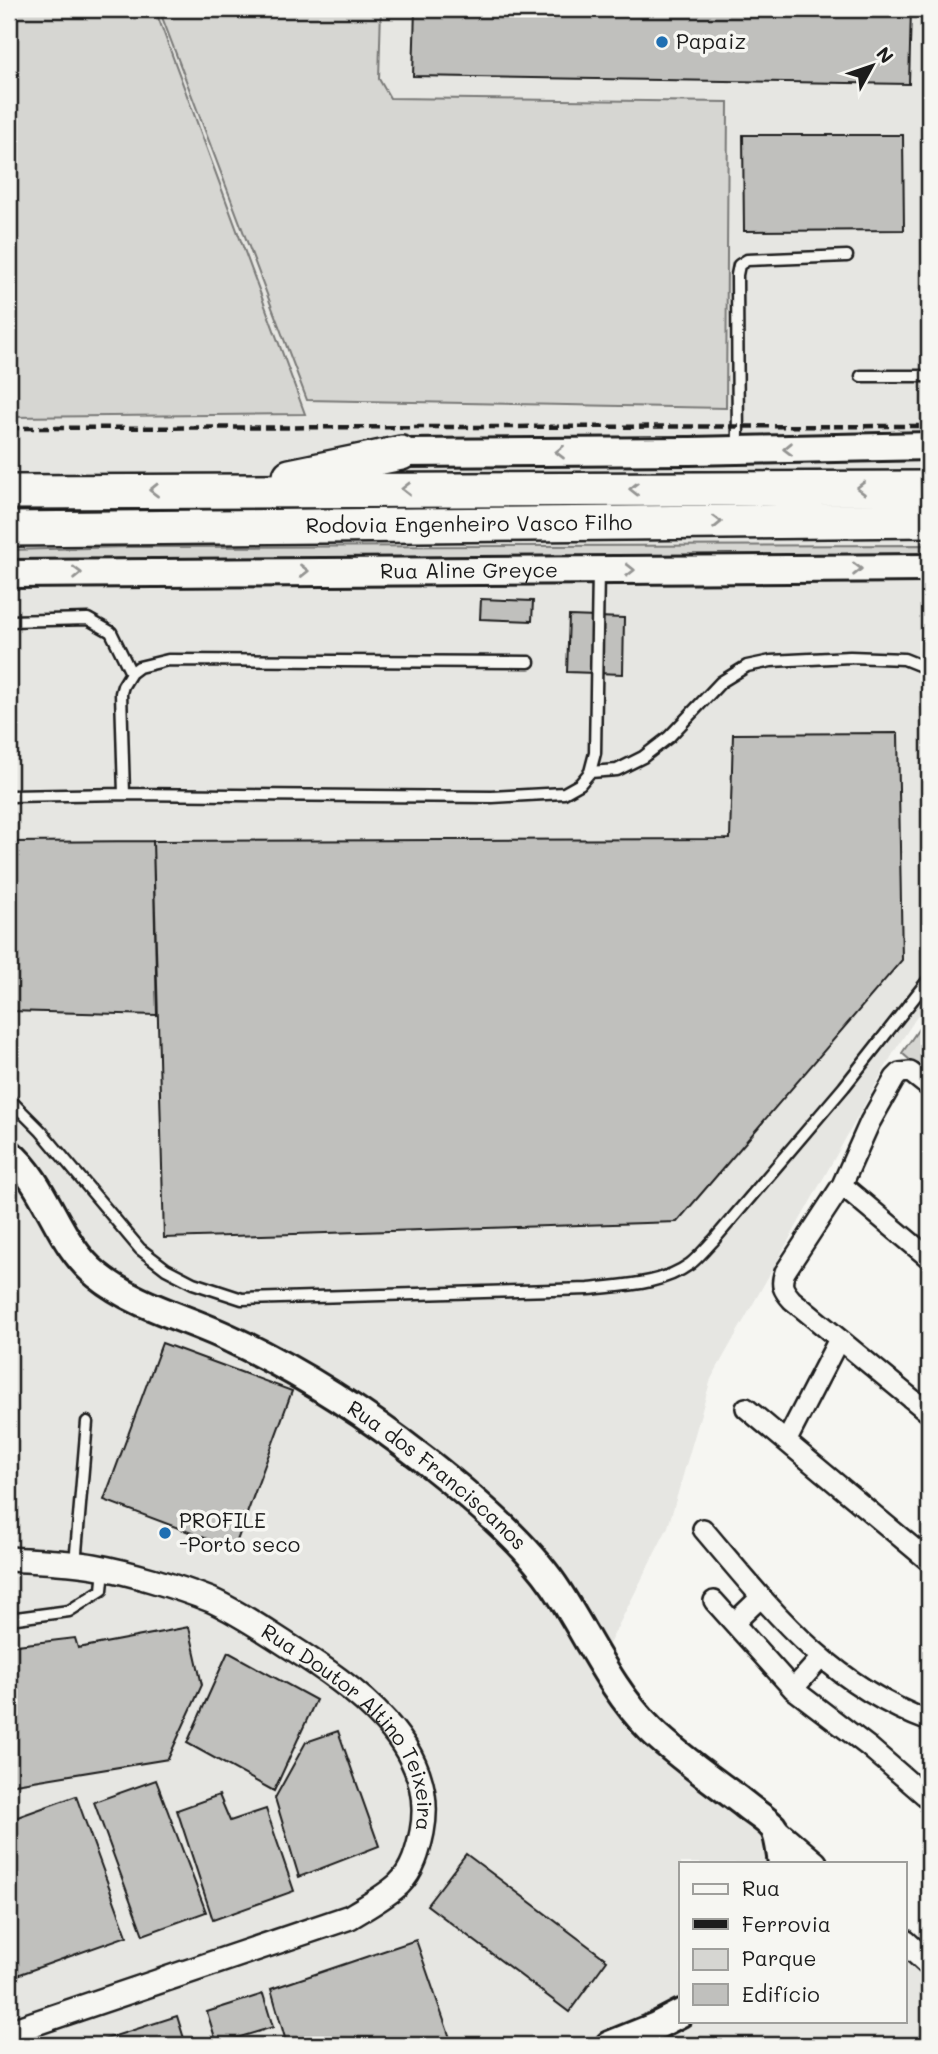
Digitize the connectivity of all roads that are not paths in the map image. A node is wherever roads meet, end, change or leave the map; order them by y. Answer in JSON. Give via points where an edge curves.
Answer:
{"nodes":[{"id":1,"x":847,"y":256,"type":"dead end"},
{"id":2,"x":861,"y":376,"type":"dead end"},
{"id":3,"x":929,"y":376,"type":"edge"},
{"id":4,"x":929,"y":446,"type":"edge"},
{"id":5,"x":738,"y":450,"type":"junction"},
{"id":6,"x":401,"y":453,"type":"joint"},
{"id":7,"x":929,"y":488,"type":"edge"},
{"id":8,"x":209,"y":490,"type":"junction"},
{"id":9,"x":9,"y":492,"type":"edge"},
{"id":10,"x":929,"y":520,"type":"edge"},
{"id":11,"x":9,"y":529,"type":"edge"},
{"id":12,"x":929,"y":568,"type":"edge"},
{"id":13,"x":598,"y":570,"type":"junction"},
{"id":14,"x":9,"y":574,"type":"edge"},
{"id":15,"x":9,"y":621,"type":"edge"},
{"id":16,"x":529,"y":662,"type":"dead end"},
{"id":17,"x":929,"y":668,"type":"edge"},
{"id":18,"x":131,"y":673,"type":"junction"},
{"id":19,"x":590,"y":772,"type":"junction"},
{"id":20,"x":124,"y":794,"type":"junction"},
{"id":21,"x":9,"y":796,"type":"edge"},
{"id":22,"x":929,"y":979,"type":"edge"},
{"id":23,"x":929,"y":1087,"type":"edge"},
{"id":24,"x":9,"y":1099,"type":"edge"},
{"id":25,"x":9,"y":1153,"type":"edge"},
{"id":26,"x":842,"y":1185,"type":"junction"},
{"id":27,"x":929,"y":1258,"type":"edge"},
{"id":28,"x":839,"y":1339,"type":"junction"},
{"id":29,"x":746,"y":1408,"type":"dead end"},
{"id":30,"x":929,"y":1413,"type":"edge"},
{"id":31,"x":87,"y":1422,"type":"dead end"},
{"id":32,"x":788,"y":1440,"type":"junction"},
{"id":33,"x":703,"y":1529,"type":"dead end"},
{"id":34,"x":9,"y":1559,"type":"edge"},
{"id":35,"x":929,"y":1561,"type":"edge"},
{"id":36,"x":75,"y":1564,"type":"junction"},
{"id":37,"x":104,"y":1569,"type":"junction"},
{"id":38,"x":761,"y":1597,"type":"junction"},
{"id":39,"x":714,"y":1601,"type":"dead end"},
{"id":40,"x":9,"y":1619,"type":"edge"},
{"id":41,"x":735,"y":1622,"type":"junction"},
{"id":42,"x":820,"y":1658,"type":"junction"},
{"id":43,"x":793,"y":1689,"type":"junction"},
{"id":44,"x":929,"y":1721,"type":"edge"},
{"id":45,"x":929,"y":1799,"type":"edge"},
{"id":46,"x":774,"y":1828,"type":"junction"},
{"id":47,"x":782,"y":1862,"type":"edge"},
{"id":48,"x":814,"y":1862,"type":"edge"},
{"id":49,"x":906,"y":1943,"type":"edge"},
{"id":50,"x":929,"y":1964,"type":"edge"},
{"id":51,"x":679,"y":2014,"type":"edge"},
{"id":52,"x":9,"y":2032,"type":"edge"},
{"id":53,"x":609,"y":2045,"type":"edge"}],
"edges":[{"from":1,"to":5,"type":"lane","via":[[747,260],[739,265]]},
{"from":2,"to":3,"type":"lane"},
{"from":4,"to":5,"type":"main road","one_way":true},
{"from":5,"to":6,"type":"main road","one_way":true},
{"from":6,"to":8,"type":"highway"},
{"from":7,"to":8,"type":"highway","name":"Rodovia Engenheiro Vasco Filho","one_way":true},
{"from":8,"to":9,"type":"highway","name":"Rodovia Engenheiro Vasco Filho","one_way":true},
{"from":11,"to":10,"type":"highway","name":"Rodovia Engenheiro Vasco Filho","one_way":true},
{"from":13,"to":12,"type":"main road","name":"Rua Aline Greyce","one_way":true},
{"from":14,"to":13,"type":"main road","name":"Rua Aline Greyce","one_way":true},
{"from":13,"to":19,"type":"lane","via":[[595,753]]},
{"from":15,"to":18,"type":"lane","via":[[88,619],[111,632]]},
{"from":16,"to":18,"type":"lane","via":[[169,660]]},
{"from":17,"to":19,"type":"lane","via":[[904,659],[850,657],[747,666],[721,682],[670,737],[643,757],[617,769]]},
{"from":18,"to":20,"type":"lane","via":[[121,693]]},
{"from":19,"to":20,"type":"lane","via":[[564,793],[492,797]]},
{"from":20,"to":21,"type":"lane"},
{"from":22,"to":24,"type":"lane","via":[[713,1241],[690,1264],[639,1284],[576,1290],[242,1299],[192,1283],[141,1249]]},
{"from":23,"to":26,"type":"street","via":[[910,1072],[895,1078]]},
{"from":25,"to":46,"type":"main road","name":"Rua dos Franciscanos","via":[[29,1174],[77,1253],[96,1274],[120,1291],[232,1339],[298,1374],[425,1460],[472,1500],[553,1583],[620,1692],[650,1729]]},
{"from":26,"to":27,"type":"street"},
{"from":26,"to":28,"type":"street","via":[[781,1283],[782,1289]]},
{"from":28,"to":30,"type":"street"},
{"from":28,"to":32,"type":"street"},
{"from":29,"to":32,"type":"street"},
{"from":31,"to":36,"type":"lane"},
{"from":32,"to":35,"type":"street"},
{"from":33,"to":38,"type":"street"},
{"from":34,"to":36,"type":"street","name":"Rua Doutor Altino Teixeira"},
{"from":36,"to":37,"type":"street","name":"Rua Doutor Altino Teixeira"},
{"from":37,"to":40,"type":"lane","via":[[102,1590],[69,1611]]},
{"from":37,"to":52,"type":"street","name":"Rua Doutor Altino Teixeira","via":[[212,1601],[334,1674],[377,1711],[413,1760],[423,1788],[425,1817],[411,1869],[398,1884],[350,1917]]},
{"from":38,"to":41,"type":"street"},
{"from":38,"to":42,"type":"street"},
{"from":39,"to":41,"type":"street"},
{"from":41,"to":43,"type":"street"},
{"from":42,"to":43,"type":"street"},
{"from":42,"to":44,"type":"street","via":[[879,1699]]},
{"from":43,"to":45,"type":"street"},
{"from":46,"to":47,"type":"main road"},
{"from":46,"to":48,"type":"street","name":"Rua dos Franciscanos"},
{"from":49,"to":50,"type":"street"},
{"from":51,"to":53,"type":"main road"}]}
